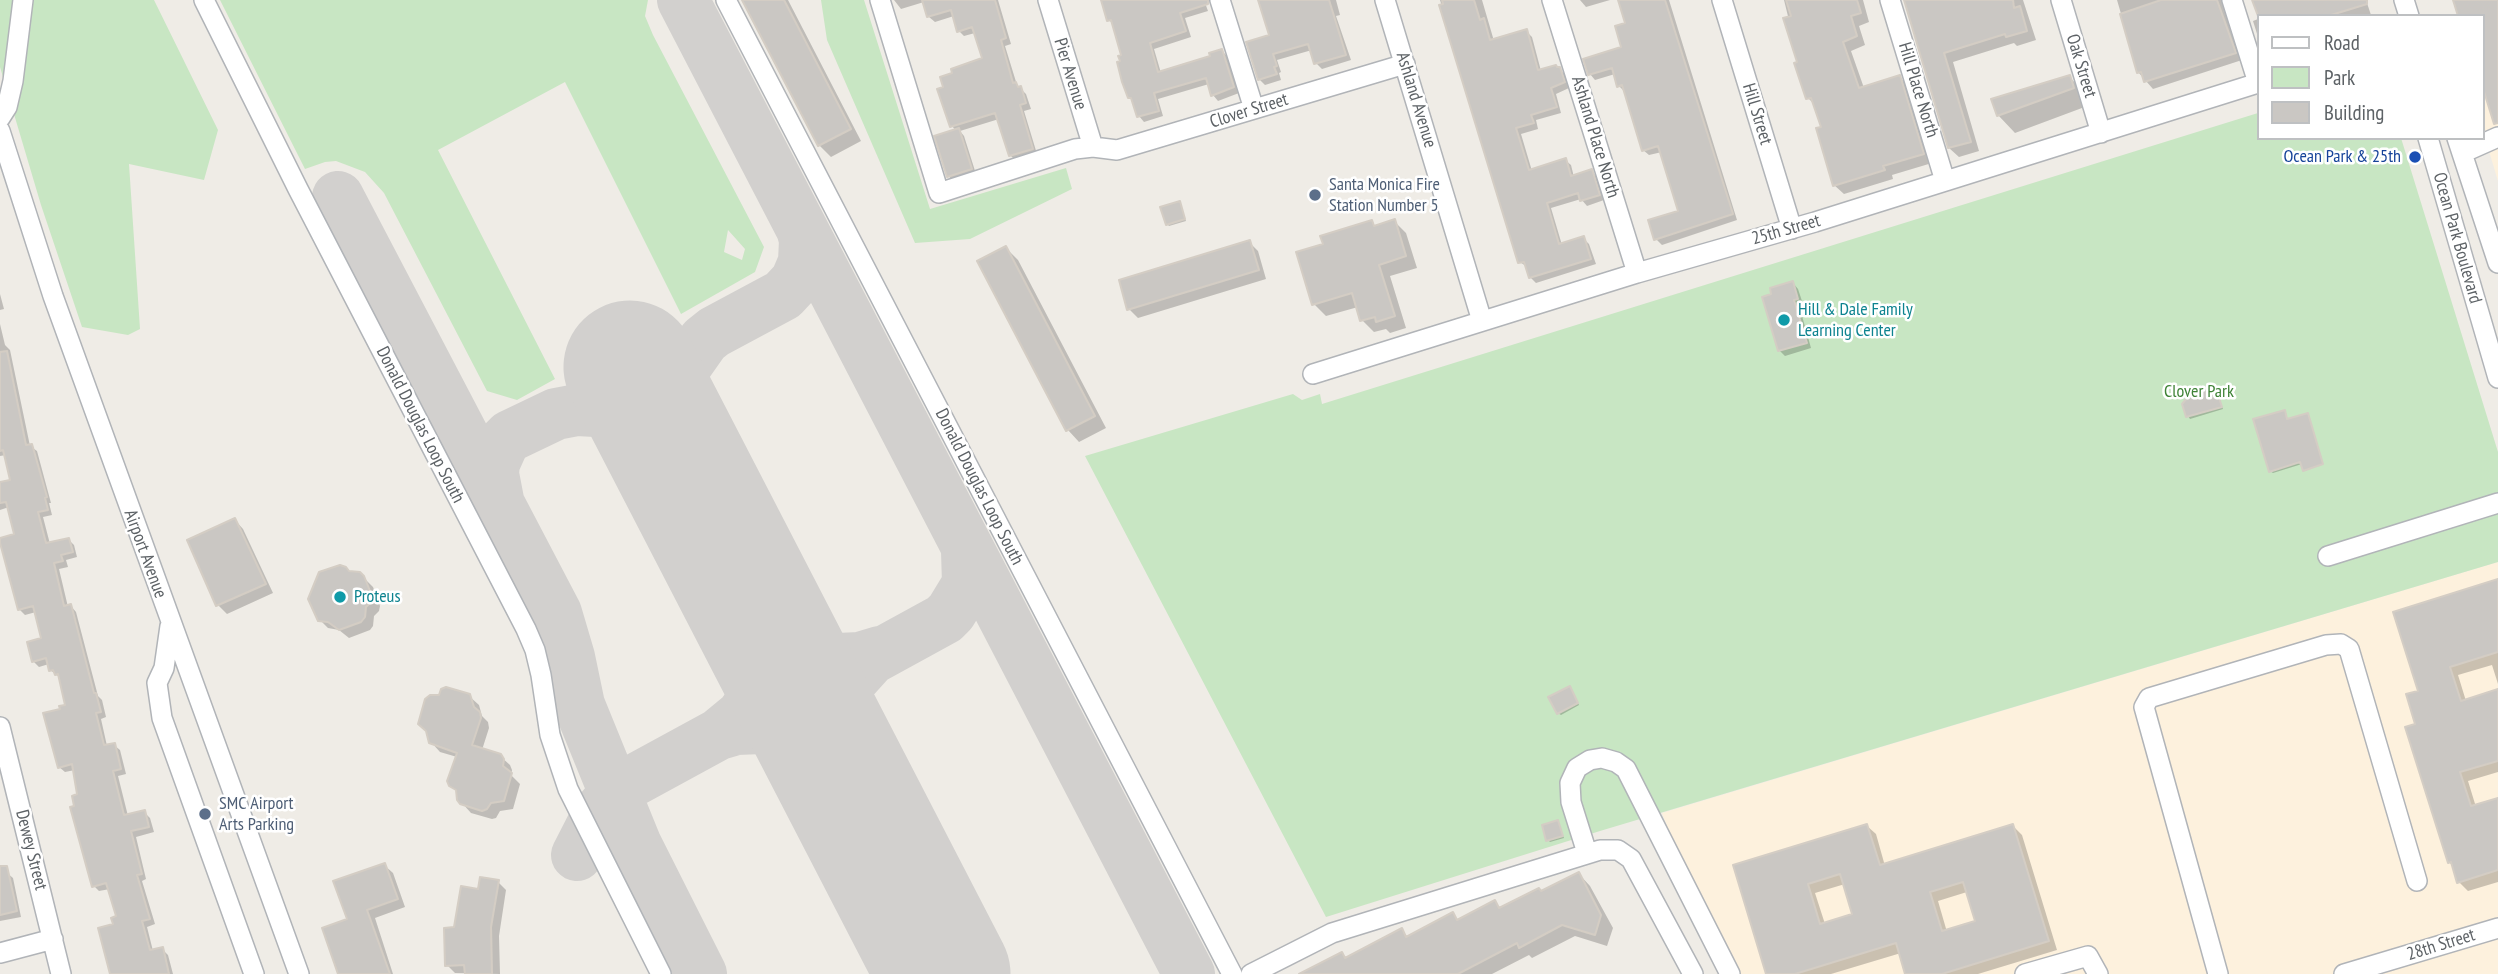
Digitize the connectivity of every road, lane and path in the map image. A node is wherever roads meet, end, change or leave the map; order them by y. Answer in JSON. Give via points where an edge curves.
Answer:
{"nodes":[{"id":1,"x":23,"y":0,"type":"edge"},
{"id":2,"x":204,"y":0,"type":"edge"},
{"id":3,"x":726,"y":0,"type":"edge"},
{"id":4,"x":880,"y":0,"type":"edge"},
{"id":5,"x":1048,"y":0,"type":"edge"},
{"id":6,"x":1220,"y":0,"type":"edge"},
{"id":7,"x":1385,"y":0,"type":"edge"},
{"id":8,"x":1552,"y":0,"type":"edge"},
{"id":9,"x":1722,"y":0,"type":"edge"},
{"id":10,"x":1890,"y":0,"type":"edge"},
{"id":11,"x":2061,"y":0,"type":"edge"},
{"id":12,"x":2232,"y":0,"type":"edge"},
{"id":13,"x":1405,"y":64,"type":"junction"},
{"id":14,"x":2256,"y":77,"type":"edge"},
{"id":15,"x":2256,"y":84,"type":"edge"},
{"id":16,"x":1254,"y":109,"type":"junction"},
{"id":17,"x":0,"y":118,"type":"edge"},
{"id":18,"x":0,"y":131,"type":"edge"},
{"id":19,"x":2101,"y":133,"type":"junction"},
{"id":20,"x":2498,"y":137,"type":"edge"},
{"id":21,"x":2429,"y":140,"type":"edge"},
{"id":22,"x":2459,"y":146,"type":"edge"},
{"id":23,"x":1093,"y":148,"type":"junction"},
{"id":24,"x":1945,"y":181,"type":"junction"},
{"id":25,"x":1792,"y":229,"type":"junction"},
{"id":26,"x":2498,"y":263,"type":"edge"},
{"id":27,"x":1637,"y":273,"type":"junction"},
{"id":28,"x":1482,"y":321,"type":"junction"},
{"id":29,"x":1314,"y":374,"type":"dead end"},
{"id":30,"x":2498,"y":378,"type":"edge"},
{"id":31,"x":2498,"y":503,"type":"edge"},
{"id":32,"x":2328,"y":556,"type":"dead end"},
{"id":33,"x":170,"y":622,"type":"junction"},
{"id":34,"x":0,"y":727,"type":"edge"},
{"id":35,"x":1581,"y":854,"type":"junction"},
{"id":36,"x":2417,"y":881,"type":"dead end"},
{"id":37,"x":2498,"y":928,"type":"edge"},
{"id":38,"x":52,"y":939,"type":"junction"},
{"id":39,"x":0,"y":953,"type":"edge"},
{"id":40,"x":61,"y":974,"type":"edge"},
{"id":41,"x":254,"y":974,"type":"edge"},
{"id":42,"x":299,"y":974,"type":"edge"},
{"id":43,"x":661,"y":974,"type":"edge"},
{"id":44,"x":1232,"y":974,"type":"edge"},
{"id":45,"x":1251,"y":974,"type":"edge"},
{"id":46,"x":1693,"y":974,"type":"edge"},
{"id":47,"x":1730,"y":974,"type":"edge"},
{"id":48,"x":2025,"y":974,"type":"edge"},
{"id":49,"x":2098,"y":974,"type":"edge"},
{"id":50,"x":2218,"y":974,"type":"edge"},
{"id":51,"x":2344,"y":974,"type":"edge"}],
"edges":[{"from":1,"to":17,"type":"street","via":[[13,81]]},
{"from":2,"to":43,"type":"street","name":"Donald Douglas Loop South","via":[[526,629],[541,675],[550,735],[568,789]]},
{"from":3,"to":44,"type":"street","name":"Donald Douglas Loop South"},
{"from":4,"to":23,"type":"street","name":"Clover Street","via":[[939,193],[1075,149]]},
{"from":5,"to":23,"type":"street","name":"Pier Avenue"},
{"from":6,"to":16,"type":"street"},
{"from":7,"to":13,"type":"street","name":"Ashland Avenue"},
{"from":8,"to":27,"type":"street","name":"Ashland Place North"},
{"from":9,"to":25,"type":"street","name":"Hill Street"},
{"from":10,"to":24,"type":"street","name":"Hill Place North"},
{"from":11,"to":19,"type":"street","name":"Oak Street"},
{"from":12,"to":14,"type":"street"},
{"from":13,"to":16,"type":"street","name":"Clover Street"},
{"from":13,"to":28,"type":"street","name":"Ashland Avenue"},
{"from":15,"to":19,"type":"street","name":"25th Street"},
{"from":16,"to":23,"type":"street","name":"Clover Street","via":[[1117,150]]},
{"from":18,"to":33,"type":"street","name":"Airport Avenue","via":[[53,296]]},
{"from":19,"to":24,"type":"street","name":"25th Street"},
{"from":20,"to":22,"type":"street"},
{"from":21,"to":30,"type":"street","name":"Ocean Park Boulevard"},
{"from":22,"to":26,"type":"street","name":"Ocean Park Boulevard"},
{"from":24,"to":25,"type":"street","name":"25th Street"},
{"from":25,"to":27,"type":"street","name":"25th Street"},
{"from":27,"to":28,"type":"street","name":"25th Street"},
{"from":28,"to":29,"type":"street","name":"25th Street"},
{"from":31,"to":32,"type":"street"},
{"from":33,"to":41,"type":"street","via":[[158,684],[162,719]]},
{"from":33,"to":42,"type":"street","name":"Airport Avenue"},
{"from":34,"to":38,"type":"street","name":"Dewey Street"},
{"from":35,"to":45,"type":"street","via":[[1332,933]]},
{"from":35,"to":46,"type":"street","via":[[1618,850],[1631,859]]},
{"from":35,"to":47,"type":"street","via":[[1570,783],[1577,768],[1590,760],[1616,762],[1626,769]]},
{"from":36,"to":50,"type":"street","via":[[2349,649],[2341,644],[2316,648],[2149,698],[2144,707]]},
{"from":37,"to":51,"type":"street","name":"28th Street"},
{"from":38,"to":39,"type":"street"},
{"from":38,"to":40,"type":"street","name":"Dewey Street"},
{"from":48,"to":49,"type":"street","via":[[2088,956]]}]}
